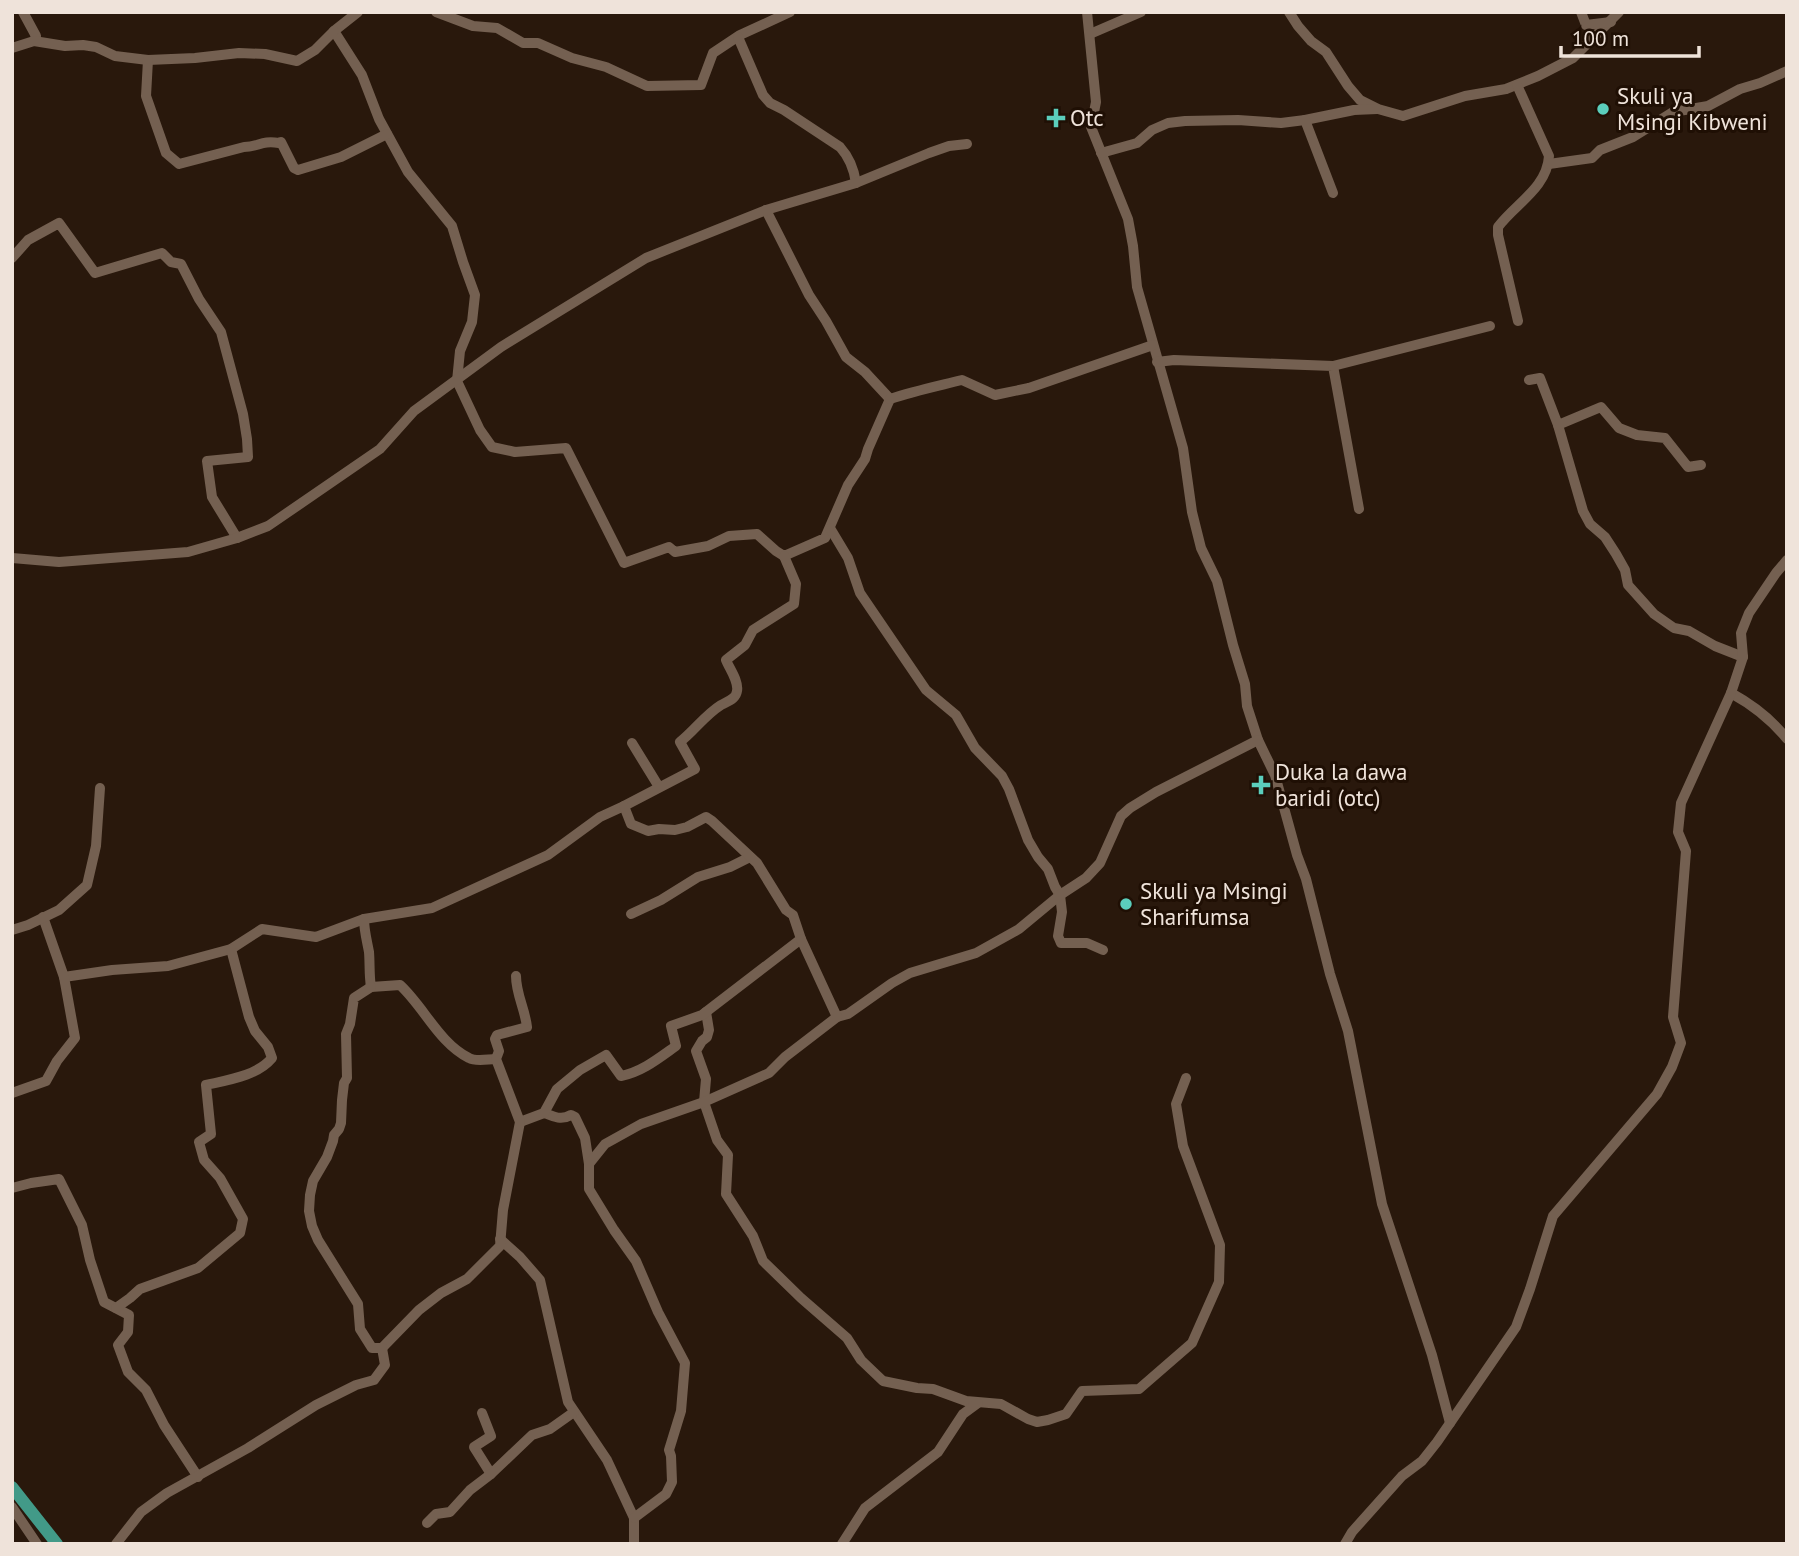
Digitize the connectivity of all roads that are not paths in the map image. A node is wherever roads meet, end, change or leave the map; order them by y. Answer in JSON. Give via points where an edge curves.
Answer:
{"nodes":[{"id":1,"x":23,"y":12,"type":"edge"},
{"id":2,"x":358,"y":12,"type":"edge"},
{"id":3,"x":436,"y":12,"type":"edge"},
{"id":4,"x":790,"y":12,"type":"edge"},
{"id":5,"x":1087,"y":12,"type":"edge"},
{"id":6,"x":1141,"y":12,"type":"edge"},
{"id":7,"x":1289,"y":12,"type":"edge"},
{"id":8,"x":1581,"y":12,"type":"edge"},
{"id":9,"x":1619,"y":12,"type":"edge"},
{"id":10,"x":1611,"y":22,"type":"junction"},
{"id":11,"x":334,"y":31,"type":"junction"},
{"id":12,"x":1090,"y":34,"type":"junction"},
{"id":13,"x":738,"y":37,"type":"junction"},
{"id":14,"x":34,"y":41,"type":"junction"},
{"id":15,"x":12,"y":48,"type":"edge"},
{"id":16,"x":148,"y":60,"type":"junction"},
{"id":17,"x":1787,"y":71,"type":"edge"},
{"id":18,"x":1517,"y":85,"type":"junction"},
{"id":19,"x":1378,"y":109,"type":"junction"},
{"id":20,"x":1305,"y":120,"type":"junction"},
{"id":21,"x":387,"y":134,"type":"junction"},
{"id":22,"x":967,"y":144,"type":"dead end"},
{"id":23,"x":1101,"y":153,"type":"junction"},
{"id":24,"x":1549,"y":164,"type":"junction"},
{"id":25,"x":856,"y":183,"type":"junction"},
{"id":26,"x":1333,"y":192,"type":"dead end"},
{"id":27,"x":766,"y":210,"type":"junction"},
{"id":28,"x":12,"y":258,"type":"edge"},
{"id":29,"x":1518,"y":321,"type":"dead end"},
{"id":30,"x":1490,"y":326,"type":"dead end"},
{"id":31,"x":1153,"y":345,"type":"junction"},
{"id":32,"x":1157,"y":362,"type":"junction"},
{"id":33,"x":1333,"y":366,"type":"junction"},
{"id":34,"x":1529,"y":380,"type":"dead end"},
{"id":35,"x":457,"y":381,"type":"junction"},
{"id":36,"x":890,"y":399,"type":"junction"},
{"id":37,"x":1558,"y":425,"type":"junction"},
{"id":38,"x":1701,"y":465,"type":"dead end"},
{"id":39,"x":1359,"y":509,"type":"dead end"},
{"id":40,"x":830,"y":528,"type":"junction"},
{"id":41,"x":237,"y":538,"type":"junction"},
{"id":42,"x":784,"y":556,"type":"junction"},
{"id":43,"x":12,"y":558,"type":"edge"},
{"id":44,"x":1787,"y":560,"type":"edge"},
{"id":45,"x":1743,"y":657,"type":"junction"},
{"id":46,"x":1731,"y":693,"type":"junction"},
{"id":47,"x":1787,"y":738,"type":"edge"},
{"id":48,"x":1258,"y":740,"type":"junction"},
{"id":49,"x":632,"y":743,"type":"dead end"},
{"id":50,"x":659,"y":787,"type":"junction"},
{"id":51,"x":100,"y":788,"type":"dead end"},
{"id":52,"x":624,"y":806,"type":"junction"},
{"id":53,"x":750,"y":857,"type":"junction"},
{"id":54,"x":1060,"y":895,"type":"junction"},
{"id":55,"x":631,"y":914,"type":"dead end"},
{"id":56,"x":43,"y":917,"type":"junction"},
{"id":57,"x":364,"y":919,"type":"junction"},
{"id":58,"x":12,"y":930,"type":"edge"},
{"id":59,"x":801,"y":939,"type":"junction"},
{"id":60,"x":231,"y":950,"type":"junction"},
{"id":61,"x":1103,"y":950,"type":"dead end"},
{"id":62,"x":516,"y":976,"type":"dead end"},
{"id":63,"x":64,"y":977,"type":"junction"},
{"id":64,"x":372,"y":987,"type":"junction"},
{"id":65,"x":706,"y":1012,"type":"junction"},
{"id":66,"x":837,"y":1017,"type":"junction"},
{"id":67,"x":496,"y":1059,"type":"junction"},
{"id":68,"x":1186,"y":1077,"type":"dead end"},
{"id":69,"x":12,"y":1093,"type":"edge"},
{"id":70,"x":704,"y":1102,"type":"junction"},
{"id":71,"x":544,"y":1113,"type":"junction"},
{"id":72,"x":520,"y":1122,"type":"junction"},
{"id":73,"x":589,"y":1164,"type":"junction"},
{"id":74,"x":12,"y":1188,"type":"edge"},
{"id":75,"x":500,"y":1239,"type":"junction"},
{"id":76,"x":116,"y":1308,"type":"junction"},
{"id":77,"x":382,"y":1348,"type":"junction"},
{"id":78,"x":978,"y":1403,"type":"junction"},
{"id":79,"x":574,"y":1412,"type":"junction"},
{"id":80,"x":482,"y":1413,"type":"dead end"},
{"id":81,"x":1450,"y":1423,"type":"junction"},
{"id":82,"x":491,"y":1474,"type":"junction"},
{"id":83,"x":198,"y":1477,"type":"junction"},
{"id":84,"x":12,"y":1487,"type":"edge"},
{"id":85,"x":12,"y":1507,"type":"edge"},
{"id":86,"x":634,"y":1518,"type":"junction"},
{"id":87,"x":427,"y":1523,"type":"dead end"},
{"id":88,"x":37,"y":1544,"type":"edge"},
{"id":89,"x":57,"y":1544,"type":"edge"},
{"id":90,"x":116,"y":1544,"type":"edge"},
{"id":91,"x":635,"y":1544,"type":"edge"},
{"id":92,"x":842,"y":1544,"type":"edge"},
{"id":93,"x":1345,"y":1544,"type":"edge"}],
"edges":[{"from":1,"to":14,"type":"street","via":[[36,36]]},
{"from":2,"to":11,"type":"street"},
{"from":3,"to":13,"type":"street","via":[[473,26],[496,28],[523,43],[538,43],[647,86],[701,85],[713,53]]},
{"from":4,"to":13,"type":"street"},
{"from":5,"to":12,"type":"street"},
{"from":6,"to":12,"type":"street"},
{"from":7,"to":19,"type":"street","via":[[1311,41],[1326,52],[1360,100]]},
{"from":8,"to":10,"type":"street","via":[[1586,25]]},
{"from":9,"to":10,"type":"street"},
{"from":10,"to":18,"type":"street","via":[[1573,58]]},
{"from":11,"to":16,"type":"street","via":[[297,61],[239,53]]},
{"from":11,"to":21,"type":"street","via":[[362,75]]},
{"from":12,"to":23,"type":"street","via":[[1096,102],[1091,127]]},
{"from":13,"to":25,"type":"street","via":[[763,95],[840,147],[852,165]]},
{"from":14,"to":15,"type":"street"},
{"from":14,"to":16,"type":"street","via":[[96,47],[115,56]]},
{"from":16,"to":21,"type":"street","via":[[146,96],[166,153],[178,164],[266,141],[281,142],[298,170],[341,157]]},
{"from":17,"to":24,"type":"street","via":[[1708,106],[1673,112],[1633,137],[1600,149],[1592,158]]},
{"from":18,"to":19,"type":"street","via":[[1403,117]]},
{"from":18,"to":24,"type":"street"},
{"from":19,"to":20,"type":"street"},
{"from":20,"to":23,"type":"street","via":[[1167,123],[1136,143]]},
{"from":20,"to":26,"type":"street"},
{"from":21,"to":35,"type":"street","via":[[408,172],[452,226],[475,295]]},
{"from":22,"to":25,"type":"street","via":[[929,153]]},
{"from":23,"to":31,"type":"street","via":[[1128,219],[1137,287]]},
{"from":24,"to":29,"type":"street","via":[[1540,184],[1498,228]]},
{"from":25,"to":27,"type":"street"},
{"from":27,"to":35,"type":"street","via":[[646,258],[500,347]]},
{"from":27,"to":36,"type":"street","via":[[846,357]]},
{"from":28,"to":41,"type":"street","via":[[28,240],[59,223],[95,273],[162,253],[181,264],[221,332],[243,414],[248,457],[207,461],[212,497]]},
{"from":30,"to":33,"type":"street"},
{"from":31,"to":32,"type":"street"},
{"from":31,"to":36,"type":"street","via":[[1029,388],[995,395],[962,380]]},
{"from":32,"to":33,"type":"street"},
{"from":32,"to":48,"type":"street","via":[[1183,448],[1201,548],[1217,581]]},
{"from":33,"to":39,"type":"street"},
{"from":34,"to":37,"type":"street","via":[[1540,378]]},
{"from":35,"to":41,"type":"street","via":[[414,411],[380,449],[268,526]]},
{"from":35,"to":42,"type":"street","via":[[492,447],[515,452],[566,448],[624,563],[669,547],[675,552],[729,536],[757,534]]},
{"from":36,"to":40,"type":"street","via":[[866,459],[848,485]]},
{"from":37,"to":38,"type":"street","via":[[1601,407],[1619,428],[1665,438],[1688,467]]},
{"from":37,"to":45,"type":"street","via":[[1583,511],[1616,554],[1628,585],[1674,628]]},
{"from":40,"to":42,"type":"street","via":[[825,538]]},
{"from":40,"to":54,"type":"street","via":[[848,558],[860,593],[926,690],[956,715],[975,748],[1002,776],[1028,841]]},
{"from":41,"to":43,"type":"street","via":[[188,552],[59,562]]},
{"from":42,"to":50,"type":"street","via":[[796,584],[794,604],[753,630],[745,645],[726,660],[737,692],[680,742],[695,769]]},
{"from":44,"to":45,"type":"street","via":[[1749,613],[1741,633]]},
{"from":45,"to":46,"type":"street"},
{"from":46,"to":47,"type":"street"},
{"from":46,"to":81,"type":"street","via":[[1681,803],[1678,832],[1686,851],[1672,1017],[1681,1042],[1672,1067],[1657,1094],[1553,1216],[1516,1327]]},
{"from":48,"to":54,"type":"street","via":[[1130,808],[1121,816],[1100,863]]},
{"from":48,"to":81,"type":"street","via":[[1275,775],[1306,879],[1348,1031],[1382,1204]]},
{"from":49,"to":50,"type":"street"},
{"from":50,"to":52,"type":"street"},
{"from":51,"to":56,"type":"street","via":[[96,846],[87,885]]},
{"from":52,"to":53,"type":"street","via":[[631,824],[648,831],[675,830],[706,817]]},
{"from":52,"to":57,"type":"street","via":[[600,817],[548,855],[432,908]]},
{"from":53,"to":55,"type":"street","via":[[698,877]]},
{"from":53,"to":59,"type":"street","via":[[793,915]]},
{"from":54,"to":61,"type":"street","via":[[1061,943],[1087,943]]},
{"from":54,"to":66,"type":"street","via":[[1001,940],[976,953],[910,973]]},
{"from":56,"to":58,"type":"street"},
{"from":56,"to":63,"type":"street"},
{"from":57,"to":60,"type":"street","via":[[316,937],[262,929]]},
{"from":57,"to":64,"type":"street"},
{"from":59,"to":65,"type":"street"},
{"from":59,"to":66,"type":"street"},
{"from":60,"to":63,"type":"street","via":[[168,965]]},
{"from":60,"to":76,"type":"street","via":[[249,1017],[272,1058],[246,1074],[206,1085],[211,1134],[199,1142],[204,1160],[243,1219],[240,1233],[198,1268],[140,1289]]},
{"from":62,"to":67,"type":"street","via":[[527,1027],[497,1035]]},
{"from":63,"to":69,"type":"street","via":[[75,1038],[46,1081]]},
{"from":64,"to":67,"type":"street","via":[[400,985],[446,1041],[471,1060]]},
{"from":64,"to":77,"type":"street","via":[[355,998],[346,1034],[341,1123],[313,1181],[309,1211],[318,1240],[358,1304],[360,1329],[372,1348]]},
{"from":65,"to":70,"type":"street","via":[[709,1030],[696,1051],[706,1079]]},
{"from":65,"to":71,"type":"street","via":[[671,1026],[676,1046],[647,1066],[621,1076],[606,1055],[580,1070],[557,1089]]},
{"from":66,"to":70,"type":"street","via":[[769,1073]]},
{"from":67,"to":72,"type":"street"},
{"from":68,"to":78,"type":"street","via":[[1176,1104],[1183,1146],[1220,1245],[1219,1282],[1192,1343],[1139,1389],[1082,1391],[1066,1414],[1048,1420],[1037,1422],[1001,1404]]},
{"from":70,"to":73,"type":"street","via":[[641,1124],[605,1144]]},
{"from":70,"to":78,"type":"street","via":[[717,1140],[728,1155],[726,1194],[763,1261],[848,1338],[861,1360],[883,1381]]},
{"from":71,"to":72,"type":"street"},
{"from":71,"to":73,"type":"street","via":[[554,1118],[575,1117],[585,1138]]},
{"from":72,"to":75,"type":"street"},
{"from":73,"to":86,"type":"street","via":[[589,1189],[636,1261],[685,1363],[681,1411],[668,1450],[672,1482],[666,1494]]},
{"from":74,"to":76,"type":"street","via":[[59,1179],[82,1225],[104,1302]]},
{"from":75,"to":77,"type":"street","via":[[500,1246],[467,1279],[419,1310]]},
{"from":75,"to":79,"type":"street","via":[[540,1280]]},
{"from":76,"to":83,"type":"street","via":[[129,1315],[128,1332],[118,1345],[128,1372],[146,1390]]},
{"from":77,"to":83,"type":"street","via":[[385,1365],[374,1380],[316,1405]]},
{"from":78,"to":92,"type":"street","via":[[963,1414],[938,1452],[865,1508]]},
{"from":79,"to":82,"type":"street","via":[[532,1435]]},
{"from":79,"to":86,"type":"street","via":[[607,1460]]},
{"from":80,"to":82,"type":"street","via":[[491,1436],[474,1447]]},
{"from":81,"to":93,"type":"street","via":[[1422,1461],[1402,1476]]},
{"from":82,"to":87,"type":"street","via":[[450,1512],[436,1514]]},
{"from":83,"to":90,"type":"street","via":[[141,1512]]},
{"from":84,"to":89,"type":"main road"},
{"from":85,"to":88,"type":"street"},
{"from":86,"to":91,"type":"street"}]}
